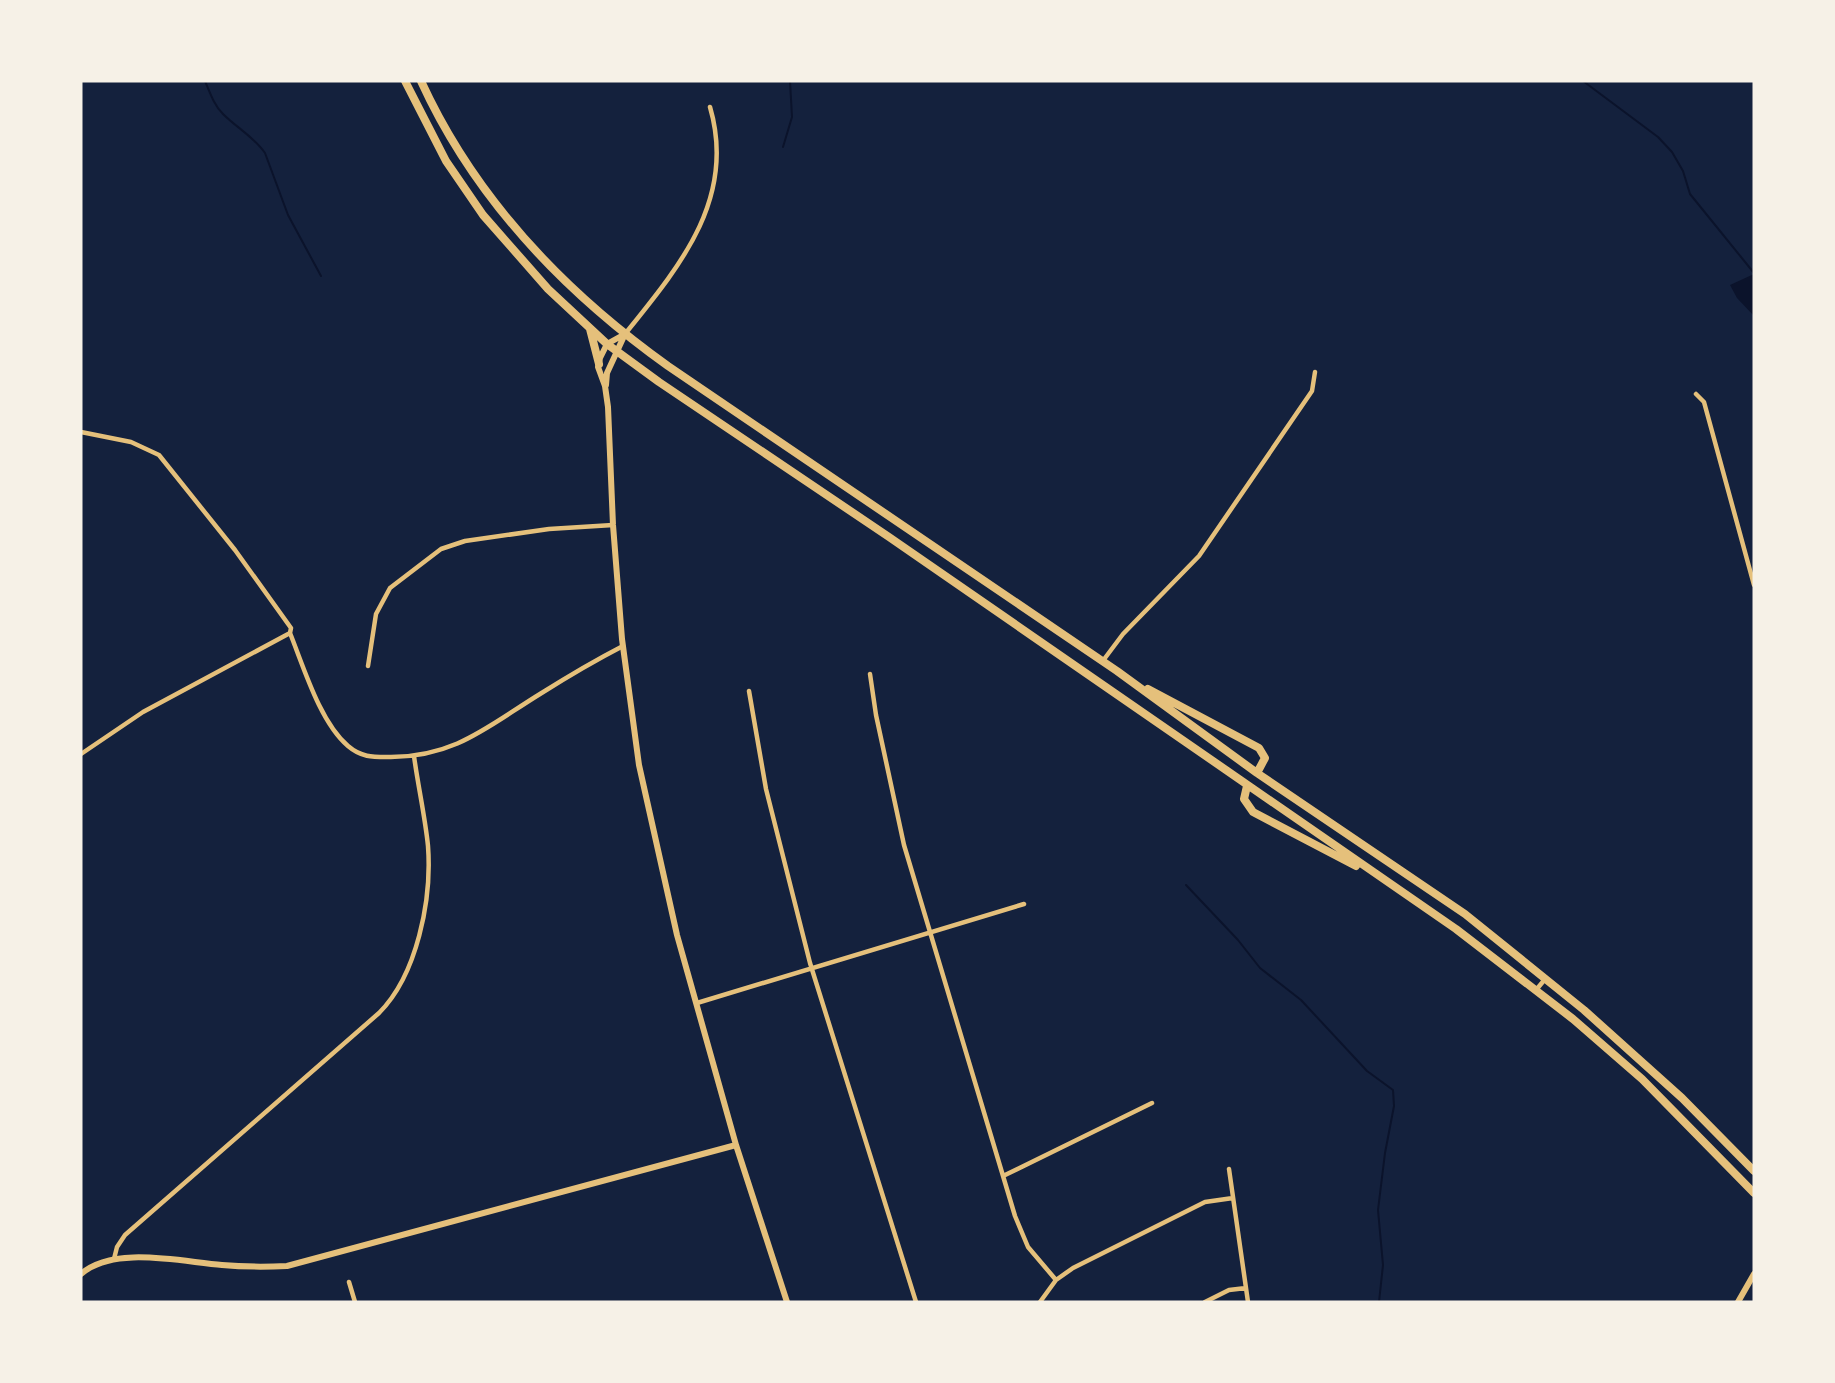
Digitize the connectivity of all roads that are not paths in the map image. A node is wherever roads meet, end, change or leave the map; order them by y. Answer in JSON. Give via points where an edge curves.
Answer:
{"nodes":[{"id":1,"x":405,"y":81,"type":"edge"},
{"id":2,"x":422,"y":81,"type":"edge"},
{"id":3,"x":710,"y":107,"type":"dead end"},
{"id":4,"x":590,"y":329,"type":"junction"},
{"id":5,"x":625,"y":334,"type":"junction"},
{"id":6,"x":608,"y":344,"type":"junction"},
{"id":7,"x":618,"y":352,"type":"junction"},
{"id":8,"x":599,"y":364,"type":"junction"},
{"id":9,"x":1316,"y":372,"type":"dead end"},
{"id":10,"x":605,"y":386,"type":"junction"},
{"id":11,"x":1696,"y":394,"type":"dead end"},
{"id":12,"x":81,"y":432,"type":"edge"},
{"id":13,"x":613,"y":525,"type":"junction"},
{"id":14,"x":1754,"y":585,"type":"edge"},
{"id":15,"x":290,"y":633,"type":"junction"},
{"id":16,"x":623,"y":646,"type":"junction"},
{"id":17,"x":1102,"y":662,"type":"junction"},
{"id":18,"x":368,"y":666,"type":"dead end"},
{"id":19,"x":1117,"y":671,"type":"junction"},
{"id":20,"x":870,"y":674,"type":"dead end"},
{"id":21,"x":749,"y":691,"type":"dead end"},
{"id":22,"x":81,"y":754,"type":"edge"},
{"id":23,"x":414,"y":756,"type":"junction"},
{"id":24,"x":1257,"y":773,"type":"junction"},
{"id":25,"x":1247,"y":786,"type":"junction"},
{"id":26,"x":1391,"y":885,"type":"junction"},
{"id":27,"x":1024,"y":904,"type":"dead end"},
{"id":28,"x":929,"y":933,"type":"junction"},
{"id":29,"x":812,"y":969,"type":"junction"},
{"id":30,"x":1546,"y":978,"type":"junction"},
{"id":31,"x":1536,"y":990,"type":"junction"},
{"id":32,"x":697,"y":1003,"type":"junction"},
{"id":33,"x":1152,"y":1103,"type":"dead end"},
{"id":34,"x":736,"y":1145,"type":"junction"},
{"id":35,"x":1229,"y":1169,"type":"dead end"},
{"id":36,"x":1754,"y":1172,"type":"edge"},
{"id":37,"x":1003,"y":1176,"type":"junction"},
{"id":38,"x":1754,"y":1193,"type":"edge"},
{"id":39,"x":1233,"y":1198,"type":"junction"},
{"id":40,"x":114,"y":1259,"type":"junction"},
{"id":41,"x":83,"y":1272,"type":"edge"},
{"id":42,"x":1754,"y":1274,"type":"edge"},
{"id":43,"x":1056,"y":1280,"type":"junction"},
{"id":44,"x":349,"y":1282,"type":"dead end"},
{"id":45,"x":1246,"y":1288,"type":"junction"},
{"id":46,"x":355,"y":1302,"type":"edge"},
{"id":47,"x":787,"y":1302,"type":"edge"},
{"id":48,"x":916,"y":1302,"type":"edge"},
{"id":49,"x":1040,"y":1302,"type":"edge"},
{"id":50,"x":1205,"y":1302,"type":"edge"},
{"id":51,"x":1248,"y":1302,"type":"edge"},
{"id":52,"x":1738,"y":1302,"type":"edge"}],
"edges":[{"from":1,"to":4,"type":"main road","via":[[446,160],[483,215],[523,264]]},
{"from":2,"to":5,"type":"main road","via":[[473,173],[513,226],[559,277]]},
{"from":3,"to":5,"type":"street","via":[[717,133],[717,157],[707,214],[683,257]]},
{"from":4,"to":6,"type":"main road"},
{"from":4,"to":8,"type":"main road"},
{"from":5,"to":6,"type":"street"},
{"from":5,"to":7,"type":"street"},
{"from":5,"to":17,"type":"main road"},
{"from":6,"to":7,"type":"main road"},
{"from":6,"to":8,"type":"street"},
{"from":7,"to":10,"type":"street"},
{"from":7,"to":25,"type":"main road"},
{"from":8,"to":10,"type":"street"},
{"from":9,"to":17,"type":"street","via":[[1312,391],[1199,556],[1123,634]]},
{"from":10,"to":13,"type":"street"},
{"from":11,"to":14,"type":"street","via":[[1704,402]]},
{"from":12,"to":15,"type":"street","via":[[140,445],[166,462],[236,550],[291,628]]},
{"from":13,"to":16,"type":"street"},
{"from":13,"to":18,"type":"street","via":[[549,529],[465,541],[441,549],[390,588],[376,614]]},
{"from":15,"to":22,"type":"street","via":[[143,712]]},
{"from":15,"to":23,"type":"street","via":[[340,739],[364,756]]},
{"from":16,"to":23,"type":"street","via":[[470,740]]},
{"from":16,"to":32,"type":"street","via":[[647,808],[674,926]]},
{"from":17,"to":19,"type":"main road"},
{"from":19,"to":24,"type":"main road"},
{"from":19,"to":24,"type":"main road","via":[[1259,748],[1265,758]]},
{"from":20,"to":28,"type":"street","via":[[893,797]]},
{"from":21,"to":29,"type":"street","via":[[769,800]]},
{"from":23,"to":40,"type":"street","via":[[428,859],[417,942],[401,987],[370,1021],[125,1234]]},
{"from":24,"to":25,"type":"street"},
{"from":24,"to":30,"type":"main road","via":[[1465,914]]},
{"from":25,"to":26,"type":"main road"},
{"from":25,"to":26,"type":"main road","via":[[1244,799],[1253,812]]},
{"from":26,"to":31,"type":"main road"},
{"from":27,"to":28,"type":"street"},
{"from":28,"to":29,"type":"street"},
{"from":28,"to":37,"type":"street"},
{"from":29,"to":32,"type":"street"},
{"from":29,"to":48,"type":"street"},
{"from":30,"to":31,"type":"street"},
{"from":30,"to":36,"type":"main road","via":[[1665,1083]]},
{"from":31,"to":38,"type":"main road","via":[[1642,1078]]},
{"from":32,"to":34,"type":"street"},
{"from":33,"to":37,"type":"street"},
{"from":34,"to":40,"type":"street","via":[[287,1266]]},
{"from":34,"to":47,"type":"street"},
{"from":35,"to":39,"type":"street"},
{"from":37,"to":43,"type":"street","via":[[1028,1247]]},
{"from":39,"to":43,"type":"street","via":[[1205,1202]]},
{"from":39,"to":45,"type":"street"},
{"from":40,"to":41,"type":"street"},
{"from":42,"to":52,"type":"street"},
{"from":43,"to":49,"type":"street"},
{"from":44,"to":46,"type":"street"},
{"from":45,"to":50,"type":"street","via":[[1229,1290]]},
{"from":45,"to":51,"type":"street"}]}
